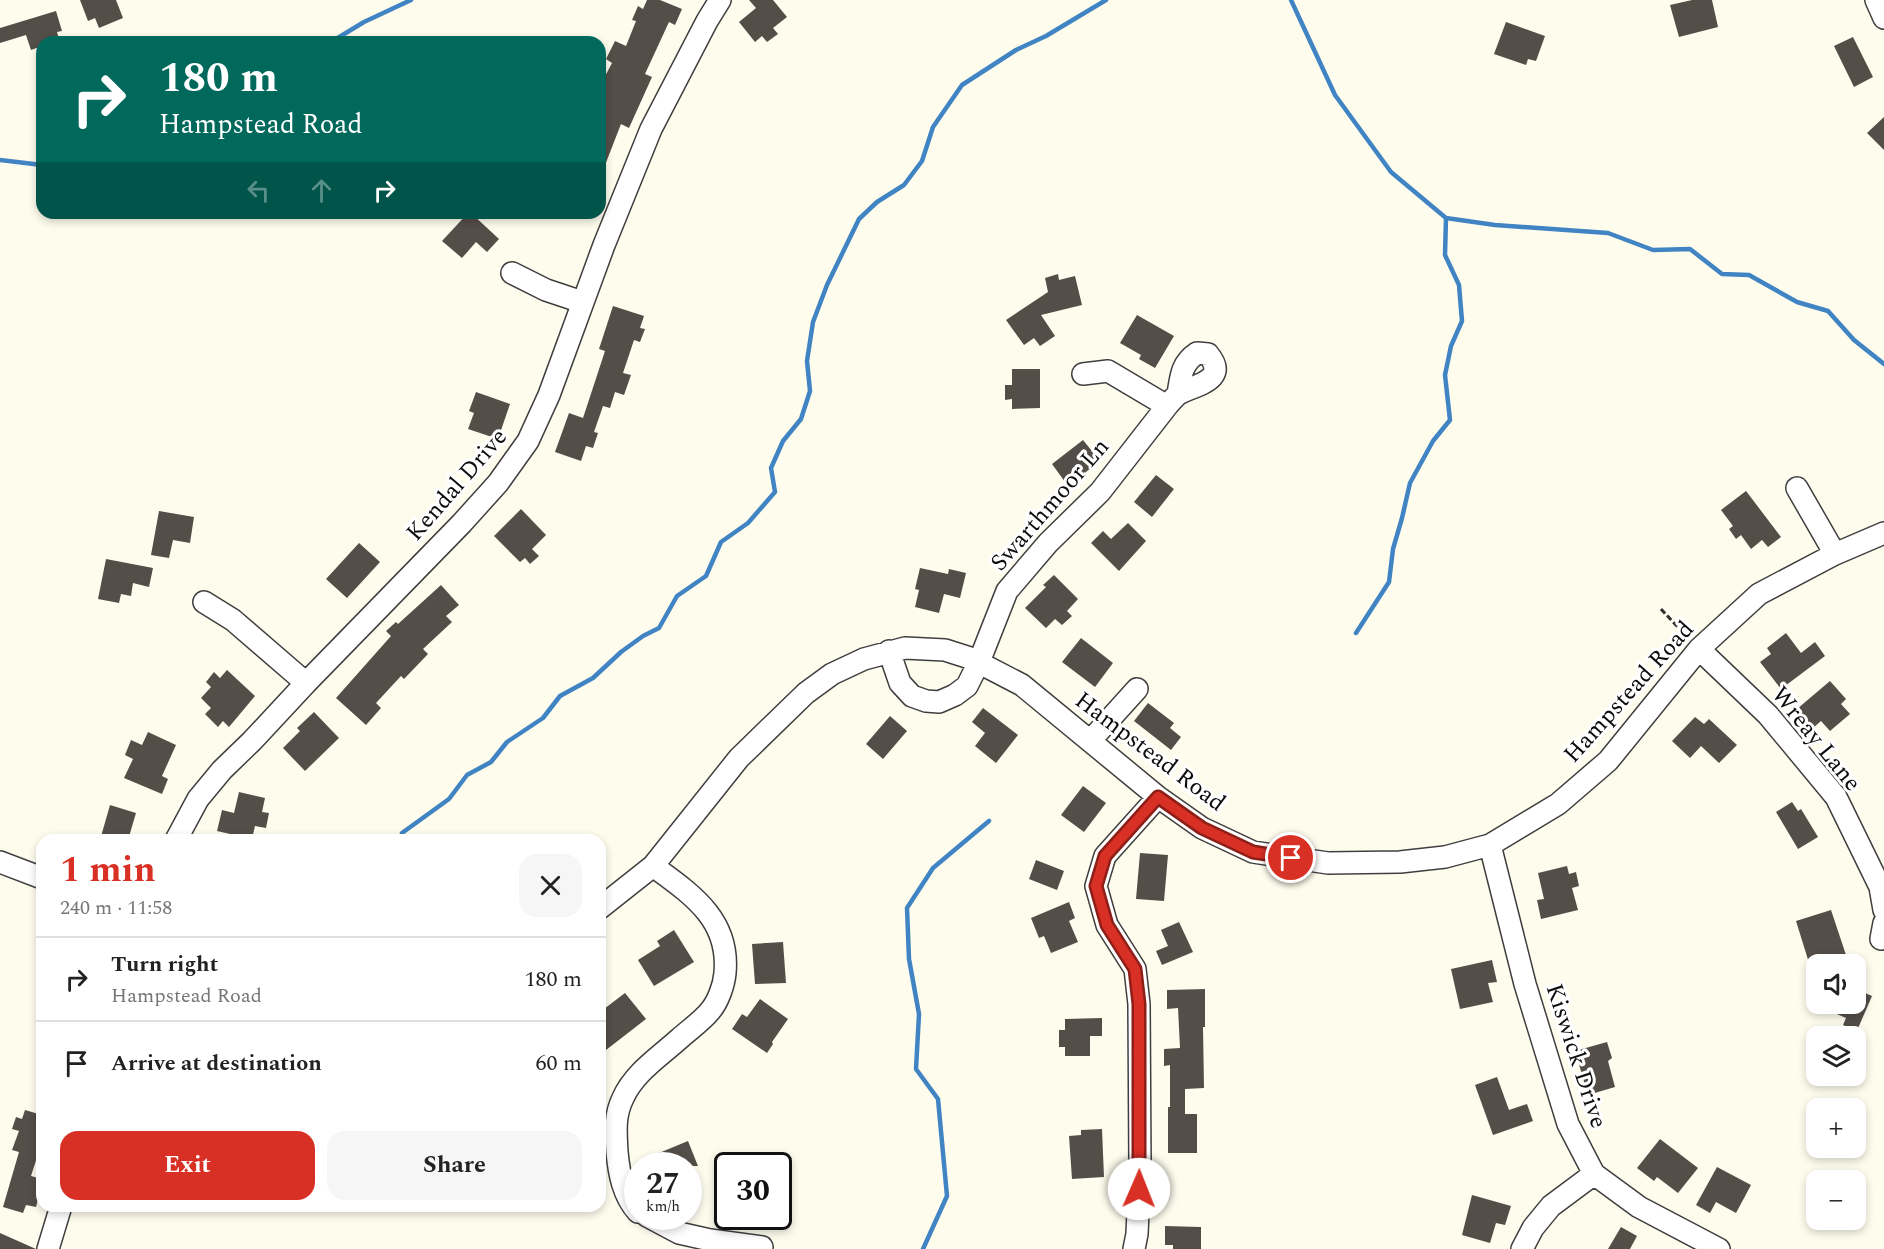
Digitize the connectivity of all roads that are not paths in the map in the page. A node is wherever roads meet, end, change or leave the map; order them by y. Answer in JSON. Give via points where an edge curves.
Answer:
{"nodes":[{"id":1,"x":720,"y":0,"type":"edge"},
{"id":2,"x":1876,"y":0,"type":"edge"},
{"id":3,"x":1884,"y":18,"type":"edge"},
{"id":4,"x":512,"y":273,"type":"dead end"},
{"id":5,"x":582,"y":302,"type":"junction"},
{"id":6,"x":1083,"y":374,"type":"dead end"},
{"id":7,"x":1797,"y":488,"type":"dead end"},
{"id":8,"x":1884,"y":533,"type":"edge"},
{"id":9,"x":1835,"y":554,"type":"junction"},
{"id":10,"x":204,"y":602,"type":"dead end"},
{"id":11,"x":1699,"y":649,"type":"junction"},
{"id":12,"x":889,"y":651,"type":"junction"},
{"id":13,"x":979,"y":662,"type":"junction"},
{"id":14,"x":306,"y":682,"type":"junction"},
{"id":15,"x":1137,"y":689,"type":"dead end"},
{"id":16,"x":1090,"y":741,"type":"junction"},
{"id":17,"x":1158,"y":797,"type":"junction"},
{"id":18,"x":179,"y":834,"type":"edge"},
{"id":19,"x":1490,"y":845,"type":"junction"},
{"id":20,"x":0,"y":862,"type":"edge"},
{"id":21,"x":653,"y":866,"type":"junction"},
{"id":22,"x":36,"y":876,"type":"edge"},
{"id":23,"x":606,"y":904,"type":"edge"},
{"id":24,"x":1884,"y":910,"type":"edge"},
{"id":25,"x":1594,"y":1174,"type":"junction"},
{"id":26,"x":624,"y":1189,"type":"edge"},
{"id":27,"x":60,"y":1212,"type":"edge"},
{"id":28,"x":673,"y":1230,"type":"edge"},
{"id":29,"x":762,"y":1247,"type":"dead end"},
{"id":30,"x":48,"y":1249,"type":"edge"},
{"id":31,"x":1134,"y":1249,"type":"edge"},
{"id":32,"x":1522,"y":1249,"type":"edge"},
{"id":33,"x":1719,"y":1249,"type":"edge"}],
"edges":[{"from":1,"to":5,"type":"street","name":"Kendal Drive","via":[[651,129]]},
{"from":2,"to":3,"type":"street"},
{"from":4,"to":5,"type":"street"},
{"from":5,"to":14,"type":"street","name":"Kendal Drive","via":[[528,441],[498,483]]},
{"from":6,"to":13,"type":"street","name":"Swarthmoor Ln","via":[[1108,371],[1173,400],[1100,492],[1007,591]]},
{"from":7,"to":9,"type":"street"},
{"from":8,"to":9,"type":"street","name":"Hampstead Road"},
{"from":9,"to":11,"type":"street","name":"Hampstead Road","via":[[1758,594]]},
{"from":10,"to":14,"type":"street","via":[[233,620]]},
{"from":11,"to":19,"type":"street","name":"Hampstead Road","via":[[1608,761],[1558,804]]},
{"from":11,"to":24,"type":"street","name":"Wreay Lane","via":[[1768,715],[1836,797],[1880,887]]},
{"from":12,"to":13,"type":"street","name":"Hampstead Road","via":[[945,650]]},
{"from":12,"to":13,"type":"street","name":"Swarthmoor Ln","via":[[900,683],[912,696],[926,701],[939,702],[955,695],[967,686]]},
{"from":12,"to":21,"type":"street","name":"Hampstead Road","via":[[832,674],[806,693],[739,758]]},
{"from":13,"to":16,"type":"street","name":"Hampstead Road","via":[[1022,685]]},
{"from":14,"to":18,"type":"street","name":"Kendal Drive","via":[[222,770],[198,800]]},
{"from":15,"to":16,"type":"street"},
{"from":16,"to":17,"type":"street","name":"Hampstead Road"},
{"from":17,"to":19,"type":"street","name":"Hampstead Road","via":[[1202,828],[1253,852],[1328,863],[1400,862],[1445,857]]},
{"from":17,"to":31,"type":"street","via":[[1105,856],[1096,886],[1107,925],[1135,969],[1139,1004],[1140,1166]]},
{"from":19,"to":25,"type":"street","name":"Kiswick Drive","via":[[1525,984],[1568,1124]]},
{"from":20,"to":22,"type":"street"},
{"from":21,"to":23,"type":"street","name":"Hampstead Road"},
{"from":21,"to":26,"type":"street","via":[[693,896],[712,917],[726,959],[724,982],[711,1010],[642,1070],[623,1097],[615,1122],[618,1168]]},
{"from":25,"to":32,"type":"street","via":[[1551,1206]]},
{"from":25,"to":33,"type":"street","name":"Kiswick Drive","via":[[1639,1207]]},
{"from":27,"to":30,"type":"street"},
{"from":28,"to":29,"type":"street"}]}
